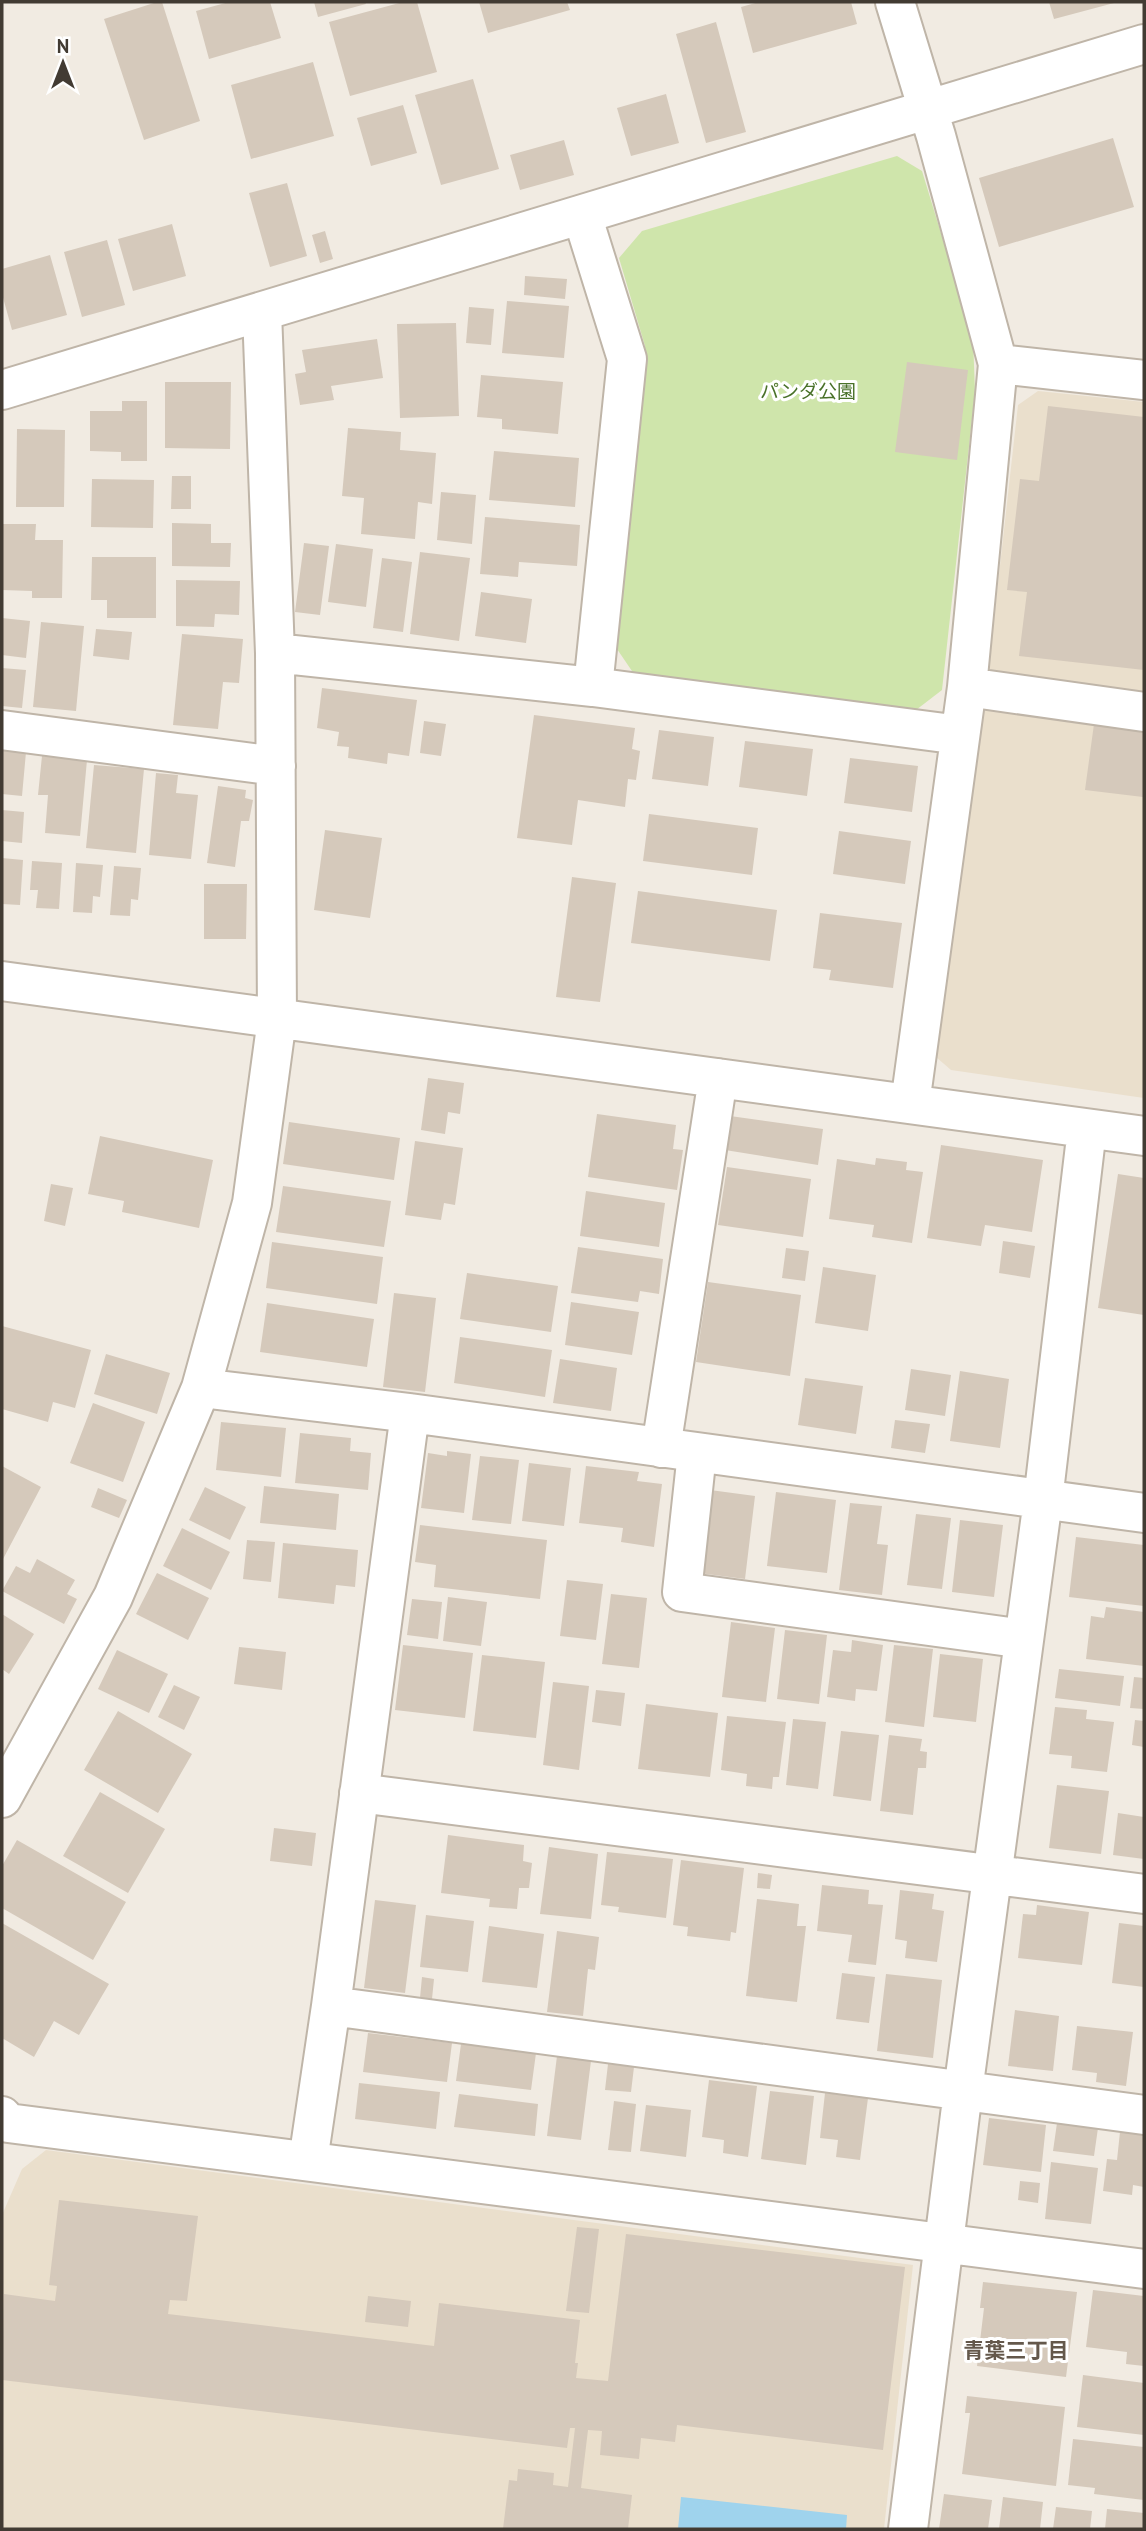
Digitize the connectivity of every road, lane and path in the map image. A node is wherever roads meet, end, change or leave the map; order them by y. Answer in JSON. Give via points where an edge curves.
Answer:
{"nodes":[{"id":1,"x":895,"y":2,"type":"edge"},
{"id":2,"x":1144,"y":44,"type":"edge"},
{"id":3,"x":929,"y":110,"type":"junction"},
{"id":4,"x":582,"y":215,"type":"junction"},
{"id":5,"x":262,"y":312,"type":"junction"},
{"id":6,"x":998,"y":364,"type":"junction"},
{"id":7,"x":1144,"y":380,"type":"edge"},
{"id":8,"x":2,"y":390,"type":"edge"},
{"id":9,"x":275,"y":653,"type":"junction"},
{"id":10,"x":593,"y":687,"type":"junction"},
{"id":11,"x":967,"y":687,"type":"junction"},
{"id":12,"x":1144,"y":712,"type":"edge"},
{"id":13,"x":2,"y":730,"type":"edge"},
{"id":14,"x":960,"y":735,"type":"junction"},
{"id":15,"x":276,"y":766,"type":"junction"},
{"id":16,"x":2,"y":981,"type":"edge"},
{"id":17,"x":277,"y":1019,"type":"junction"},
{"id":18,"x":718,"y":1079,"type":"junction"},
{"id":19,"x":910,"y":1104,"type":"junction"},
{"id":20,"x":1087,"y":1129,"type":"junction"},
{"id":21,"x":1144,"y":1136,"type":"edge"},
{"id":22,"x":201,"y":1388,"type":"junction"},
{"id":23,"x":410,"y":1413,"type":"junction"},
{"id":24,"x":679,"y":1450,"type":"junction"},
{"id":25,"x":1043,"y":1500,"type":"junction"},
{"id":26,"x":1144,"y":1513,"type":"edge"},
{"id":27,"x":1024,"y":1639,"type":"junction"},
{"id":28,"x":359,"y":1793,"type":"junction"},
{"id":29,"x":2,"y":1798,"type":"edge"},
{"id":30,"x":992,"y":1875,"type":"junction"},
{"id":31,"x":1144,"y":1894,"type":"edge"},
{"id":32,"x":331,"y":2006,"type":"junction"},
{"id":33,"x":963,"y":2091,"type":"junction"},
{"id":34,"x":1144,"y":2115,"type":"edge"},
{"id":35,"x":4,"y":2125,"type":"edge"},
{"id":36,"x":308,"y":2161,"type":"junction"},
{"id":37,"x":945,"y":2242,"type":"junction"},
{"id":38,"x":1144,"y":2269,"type":"edge"},
{"id":39,"x":908,"y":2529,"type":"edge"}],
"edges":[{"from":1,"to":3,"type":"street"},
{"from":2,"to":3,"type":"street"},
{"from":3,"to":4,"type":"street"},
{"from":3,"to":6,"type":"street"},
{"from":4,"to":5,"type":"street"},
{"from":4,"to":10,"type":"street","via":[[627,359]]},
{"from":5,"to":8,"type":"street"},
{"from":5,"to":9,"type":"street"},
{"from":6,"to":7,"type":"street"},
{"from":6,"to":11,"type":"street"},
{"from":9,"to":10,"type":"street"},
{"from":9,"to":15,"type":"street"},
{"from":10,"to":14,"type":"street"},
{"from":11,"to":12,"type":"street"},
{"from":11,"to":14,"type":"street"},
{"from":13,"to":15,"type":"street"},
{"from":14,"to":19,"type":"street"},
{"from":15,"to":17,"type":"street"},
{"from":16,"to":17,"type":"street"},
{"from":17,"to":18,"type":"street"},
{"from":17,"to":22,"type":"street","via":[[252,1203]]},
{"from":18,"to":19,"type":"street"},
{"from":18,"to":24,"type":"street"},
{"from":19,"to":20,"type":"street"},
{"from":20,"to":21,"type":"street"},
{"from":20,"to":25,"type":"street"},
{"from":22,"to":23,"type":"street"},
{"from":22,"to":29,"type":"street","via":[[113,1597]]},
{"from":23,"to":24,"type":"street"},
{"from":23,"to":28,"type":"street"},
{"from":24,"to":25,"type":"street"},
{"from":24,"to":27,"type":"street","via":[[682,1592]]},
{"from":25,"to":26,"type":"street"},
{"from":25,"to":27,"type":"street"},
{"from":27,"to":30,"type":"street"},
{"from":28,"to":30,"type":"street"},
{"from":28,"to":32,"type":"street"},
{"from":30,"to":31,"type":"street"},
{"from":30,"to":33,"type":"street"},
{"from":32,"to":33,"type":"street"},
{"from":32,"to":36,"type":"street"},
{"from":33,"to":34,"type":"street"},
{"from":33,"to":37,"type":"street"},
{"from":35,"to":36,"type":"street"},
{"from":36,"to":37,"type":"street"},
{"from":37,"to":38,"type":"street"},
{"from":37,"to":39,"type":"street"}]}
